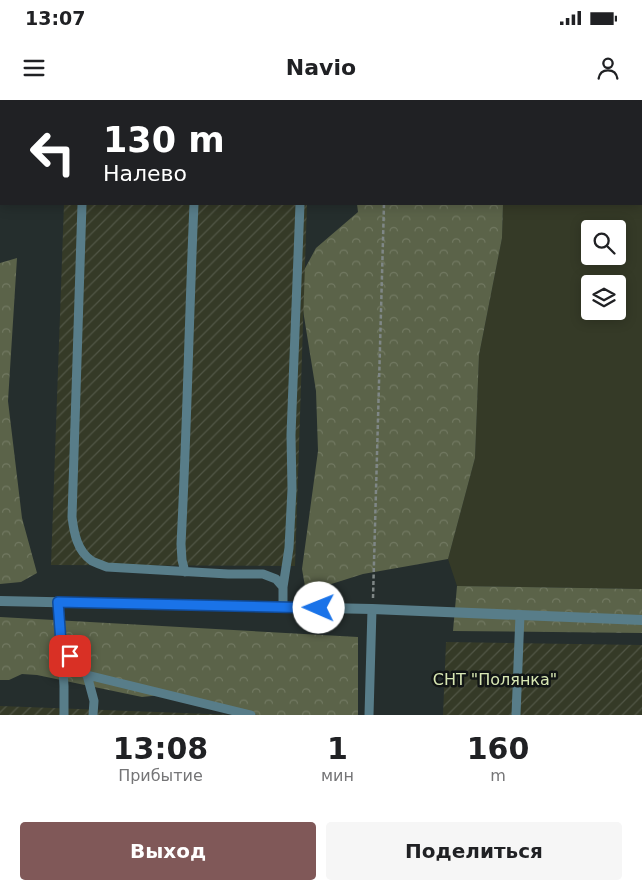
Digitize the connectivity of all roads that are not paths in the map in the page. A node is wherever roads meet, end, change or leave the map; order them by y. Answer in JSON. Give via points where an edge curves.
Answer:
{"nodes":[{"id":1,"x":82,"y":205,"type":"edge"},
{"id":2,"x":194,"y":205,"type":"edge"},
{"id":3,"x":300,"y":205,"type":"edge"},
{"id":4,"x":185,"y":572,"type":"junction"},
{"id":5,"x":283,"y":586,"type":"junction"},
{"id":6,"x":0,"y":601,"type":"edge"},
{"id":7,"x":58,"y":602,"type":"junction"},
{"id":8,"x":283,"y":607,"type":"junction"},
{"id":9,"x":372,"y":610,"type":"junction"},
{"id":10,"x":520,"y":616,"type":"junction"},
{"id":11,"x":642,"y":620,"type":"edge"},
{"id":12,"x":61,"y":643,"type":"junction"},
{"id":13,"x":87,"y":675,"type":"junction"},
{"id":14,"x":64,"y":715,"type":"edge"},
{"id":15,"x":93,"y":715,"type":"edge"},
{"id":16,"x":251,"y":715,"type":"edge"},
{"id":17,"x":369,"y":715,"type":"edge"},
{"id":18,"x":516,"y":715,"type":"edge"}],
"edges":[{"from":1,"to":4,"type":"lane","via":[[74,532],[80,547],[92,560],[107,567]]},
{"from":2,"to":4,"type":"lane","via":[[181,544]]},
{"from":3,"to":5,"type":"lane","via":[[291,435],[292,489]]},
{"from":4,"to":5,"type":"lane","via":[[263,574]]},
{"from":5,"to":8,"type":"lane"},
{"from":6,"to":7,"type":"street"},
{"from":7,"to":8,"type":"street"},
{"from":7,"to":12,"type":"lane"},
{"from":8,"to":9,"type":"street"},
{"from":9,"to":10,"type":"street"},
{"from":9,"to":17,"type":"lane"},
{"from":10,"to":11,"type":"street"},
{"from":10,"to":18,"type":"lane"},
{"from":12,"to":13,"type":"lane"},
{"from":12,"to":14,"type":"lane"},
{"from":13,"to":15,"type":"lane","via":[[94,702]]},
{"from":13,"to":16,"type":"lane"}]}
